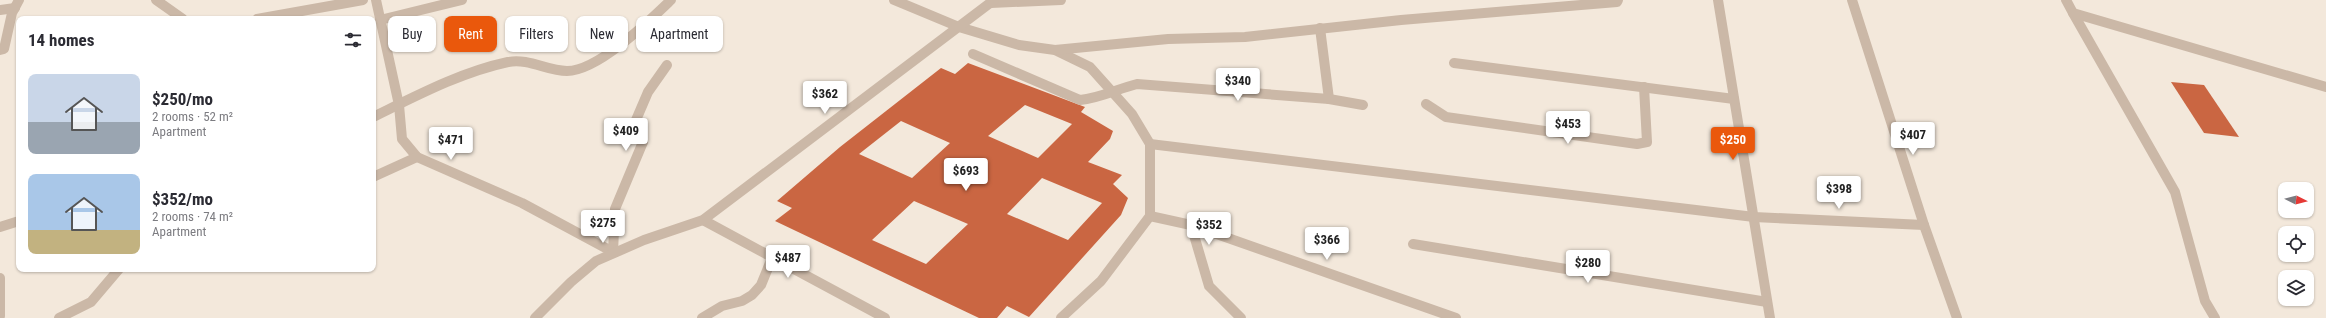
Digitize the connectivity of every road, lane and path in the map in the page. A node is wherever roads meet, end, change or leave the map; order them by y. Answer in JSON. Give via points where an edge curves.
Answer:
{"nodes":[{"id":1,"x":156,"y":0,"type":"edge"},
{"id":2,"x":363,"y":0,"type":"edge"},
{"id":3,"x":376,"y":0,"type":"edge"},
{"id":4,"x":462,"y":0,"type":"edge"},
{"id":5,"x":671,"y":0,"type":"edge"},
{"id":6,"x":894,"y":0,"type":"edge"},
{"id":7,"x":1062,"y":0,"type":"edge"},
{"id":8,"x":1618,"y":0,"type":"edge"},
{"id":9,"x":1718,"y":0,"type":"edge"},
{"id":10,"x":1852,"y":0,"type":"edge"},
{"id":11,"x":2066,"y":0,"type":"edge"},
{"id":12,"x":993,"y":2,"type":"edge"},
{"id":13,"x":17,"y":4,"type":"edge"},
{"id":14,"x":0,"y":10,"type":"edge"},
{"id":15,"x":2073,"y":13,"type":"junction"},
{"id":16,"x":179,"y":16,"type":"edge"},
{"id":17,"x":274,"y":16,"type":"edge"},
{"id":18,"x":380,"y":20,"type":"junction"},
{"id":19,"x":959,"y":27,"type":"junction"},
{"id":20,"x":1320,"y":28,"type":"junction"},
{"id":21,"x":0,"y":50,"type":"edge"},
{"id":22,"x":1055,"y":50,"type":"junction"},
{"id":23,"x":973,"y":54,"type":"dead end"},
{"id":24,"x":1454,"y":63,"type":"dead end"},
{"id":25,"x":667,"y":65,"type":"dead end"},
{"id":26,"x":1644,"y":87,"type":"junction"},
{"id":27,"x":2326,"y":87,"type":"edge"},
{"id":28,"x":1112,"y":91,"type":"junction"},
{"id":29,"x":1734,"y":98,"type":"junction"},
{"id":30,"x":1329,"y":99,"type":"junction"},
{"id":31,"x":1426,"y":104,"type":"dead end"},
{"id":32,"x":399,"y":105,"type":"junction"},
{"id":33,"x":1363,"y":105,"type":"dead end"},
{"id":34,"x":376,"y":116,"type":"edge"},
{"id":35,"x":1150,"y":144,"type":"junction"},
{"id":36,"x":418,"y":157,"type":"junction"},
{"id":37,"x":376,"y":176,"type":"edge"},
{"id":38,"x":1150,"y":216,"type":"junction"},
{"id":39,"x":1754,"y":217,"type":"junction"},
{"id":40,"x":703,"y":220,"type":"junction"},
{"id":41,"x":16,"y":222,"type":"edge"},
{"id":42,"x":1191,"y":225,"type":"junction"},
{"id":43,"x":1924,"y":225,"type":"junction"},
{"id":44,"x":0,"y":227,"type":"edge"},
{"id":45,"x":1413,"y":244,"type":"dead end"},
{"id":46,"x":613,"y":252,"type":"junction"},
{"id":47,"x":772,"y":258,"type":"junction"},
{"id":48,"x":116,"y":272,"type":"edge"},
{"id":49,"x":0,"y":278,"type":"edge"},
{"id":50,"x":1767,"y":302,"type":"junction"},
{"id":51,"x":0,"y":316,"type":"edge"},
{"id":52,"x":59,"y":318,"type":"edge"},
{"id":53,"x":535,"y":318,"type":"edge"},
{"id":54,"x":702,"y":318,"type":"edge"},
{"id":55,"x":885,"y":318,"type":"edge"},
{"id":56,"x":1062,"y":318,"type":"edge"},
{"id":57,"x":1241,"y":318,"type":"edge"},
{"id":58,"x":1456,"y":318,"type":"edge"},
{"id":59,"x":1770,"y":318,"type":"edge"},
{"id":60,"x":1958,"y":318,"type":"edge"},
{"id":61,"x":2215,"y":318,"type":"edge"}],
"edges":[{"from":1,"to":16,"type":"street"},
{"from":2,"to":17,"type":"street"},
{"from":3,"to":18,"type":"street"},
{"from":4,"to":18,"type":"street"},
{"from":5,"to":32,"type":"street","via":[[651,20],[605,56],[578,69],[569,71],[521,61],[509,62],[454,79]]},
{"from":6,"to":19,"type":"street"},
{"from":7,"to":12,"type":"street"},
{"from":8,"to":20,"type":"street"},
{"from":9,"to":29,"type":"street"},
{"from":10,"to":43,"type":"street"},
{"from":11,"to":15,"type":"street"},
{"from":12,"to":19,"type":"street"},
{"from":13,"to":14,"type":"street"},
{"from":13,"to":21,"type":"street","via":[[12,13],[4,49]]},
{"from":15,"to":27,"type":"street"},
{"from":15,"to":61,"type":"street","via":[[2175,192],[2205,301]]},
{"from":18,"to":32,"type":"street"},
{"from":19,"to":22,"type":"street","via":[[1019,45]]},
{"from":19,"to":40,"type":"street"},
{"from":20,"to":22,"type":"street","via":[[1245,37],[1168,39]]},
{"from":20,"to":30,"type":"street"},
{"from":22,"to":28,"type":"street","via":[[1090,67]]},
{"from":23,"to":28,"type":"street","via":[[1080,100],[1099,98]]},
{"from":24,"to":26,"type":"street"},
{"from":25,"to":46,"type":"street","via":[[648,92],[636,120],[642,142],[615,209]]},
{"from":26,"to":29,"type":"street"},
{"from":26,"to":31,"type":"street","via":[[1647,142],[1637,144],[1446,117]]},
{"from":28,"to":30,"type":"street","via":[[1136,84]]},
{"from":28,"to":35,"type":"street","via":[[1132,114]]},
{"from":29,"to":39,"type":"street"},
{"from":30,"to":33,"type":"street"},
{"from":32,"to":34,"type":"street"},
{"from":32,"to":36,"type":"street","via":[[402,139]]},
{"from":35,"to":38,"type":"street"},
{"from":35,"to":39,"type":"street"},
{"from":36,"to":37,"type":"street"},
{"from":36,"to":46,"type":"street","via":[[522,203]]},
{"from":38,"to":42,"type":"street"},
{"from":38,"to":56,"type":"street","via":[[1101,281]]},
{"from":39,"to":43,"type":"street"},
{"from":39,"to":50,"type":"street"},
{"from":40,"to":46,"type":"street"},
{"from":40,"to":47,"type":"street"},
{"from":41,"to":44,"type":"street"},
{"from":42,"to":57,"type":"street","via":[[1209,286]]},
{"from":42,"to":58,"type":"street"},
{"from":43,"to":60,"type":"street"},
{"from":45,"to":50,"type":"street"},
{"from":46,"to":53,"type":"street","via":[[596,261]]},
{"from":47,"to":54,"type":"street","via":[[761,286],[752,295],[742,301],[722,306]]},
{"from":47,"to":55,"type":"street"},
{"from":48,"to":52,"type":"street","via":[[90,302]]},
{"from":49,"to":51,"type":"street"},
{"from":50,"to":59,"type":"street"}]}
